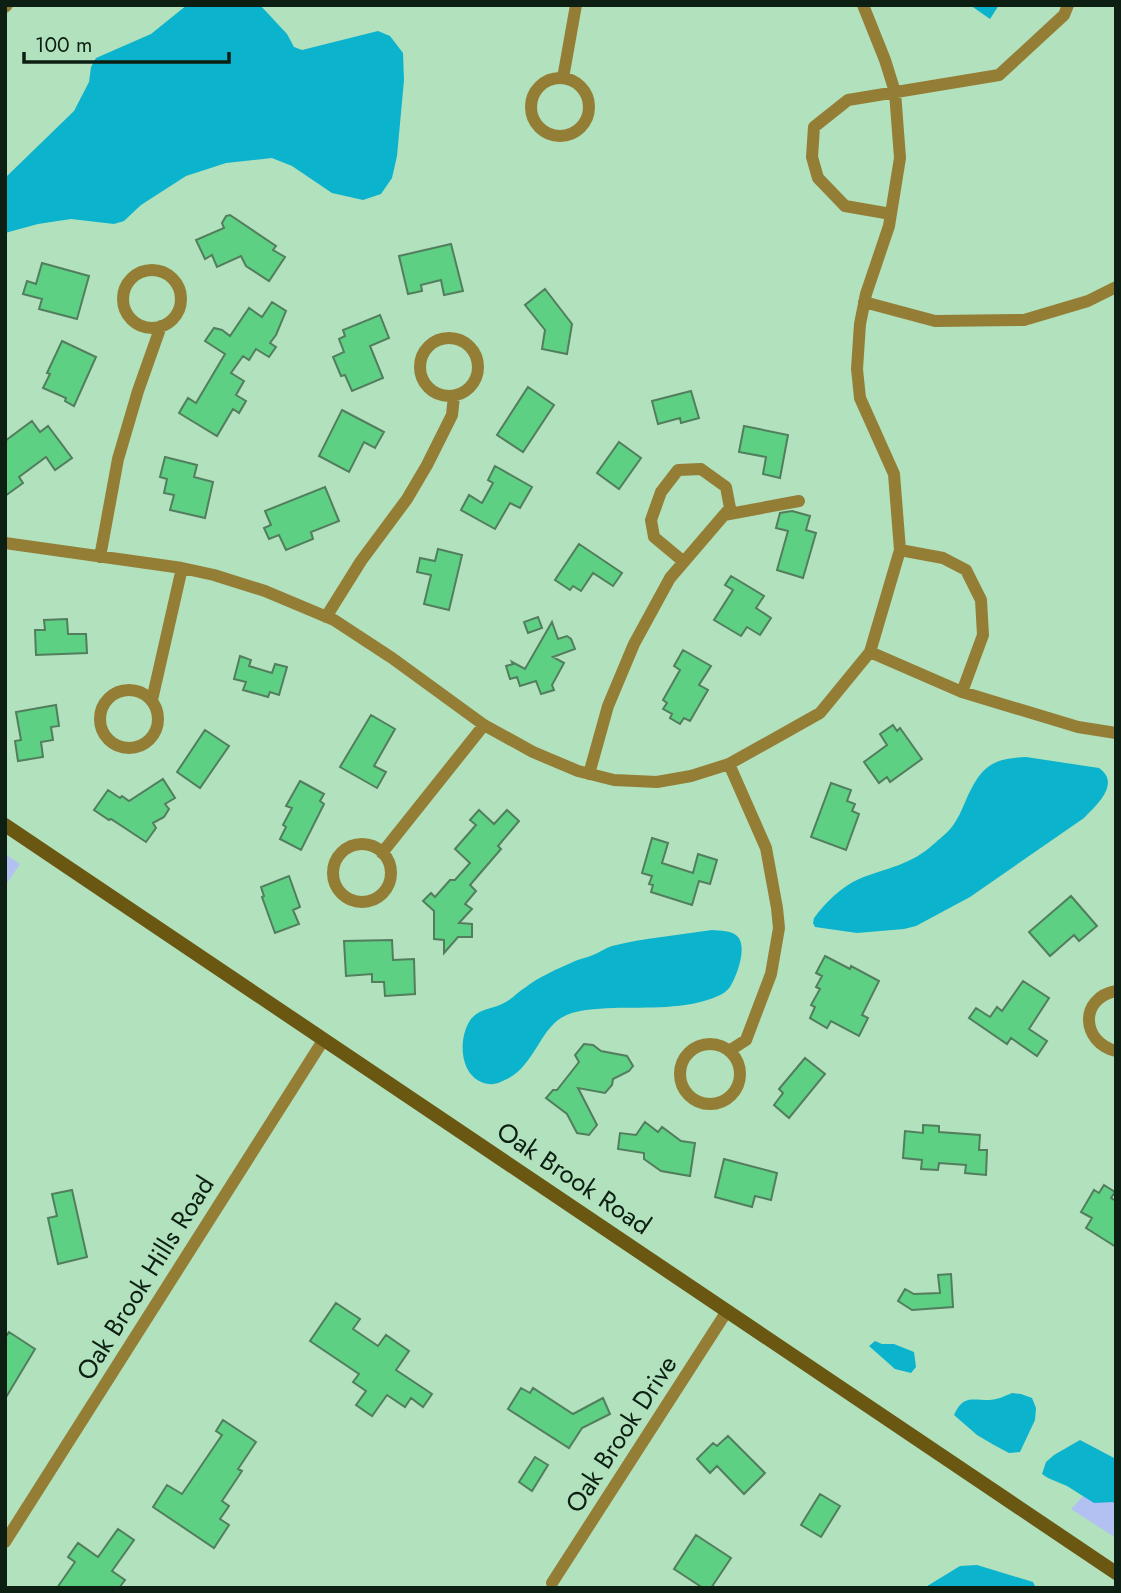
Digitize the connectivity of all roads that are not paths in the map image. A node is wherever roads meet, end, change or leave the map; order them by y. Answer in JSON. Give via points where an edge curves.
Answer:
{"nodes":[{"id":1,"x":576,"y":5,"type":"edge"},
{"id":2,"x":863,"y":5,"type":"edge"},
{"id":3,"x":1068,"y":5,"type":"edge"},
{"id":4,"x":563,"y":78,"type":"junction"},
{"id":5,"x":895,"y":92,"type":"junction"},
{"id":6,"x":891,"y":214,"type":"junction"},
{"id":7,"x":1116,"y":287,"type":"edge"},
{"id":8,"x":864,"y":302,"type":"junction"},
{"id":9,"x":161,"y":326,"type":"junction"},
{"id":10,"x":454,"y":396,"type":"junction"},
{"id":11,"x":799,"y":500,"type":"dead end"},
{"id":12,"x":724,"y":515,"type":"junction"},
{"id":13,"x":5,"y":543,"type":"edge"},
{"id":14,"x":900,"y":550,"type":"junction"},
{"id":15,"x":100,"y":557,"type":"junction"},
{"id":16,"x":684,"y":562,"type":"junction"},
{"id":17,"x":182,"y":568,"type":"junction"},
{"id":18,"x":327,"y":617,"type":"junction"},
{"id":19,"x":870,"y":652,"type":"junction"},
{"id":20,"x":962,"y":692,"type":"junction"},
{"id":21,"x":152,"y":701,"type":"junction"},
{"id":22,"x":484,"y":725,"type":"junction"},
{"id":23,"x":1116,"y":733,"type":"edge"},
{"id":24,"x":729,"y":764,"type":"junction"},
{"id":25,"x":589,"y":774,"type":"junction"},
{"id":26,"x":5,"y":825,"type":"edge"},
{"id":27,"x":382,"y":853,"type":"junction"},
{"id":28,"x":1116,"y":991,"type":"edge"},
{"id":29,"x":324,"y":1040,"type":"junction"},
{"id":30,"x":729,"y":1051,"type":"junction"},
{"id":31,"x":1116,"y":1051,"type":"edge"},
{"id":32,"x":727,"y":1311,"type":"junction"},
{"id":33,"x":5,"y":1542,"type":"edge"},
{"id":34,"x":1116,"y":1573,"type":"edge"},
{"id":35,"x":552,"y":1583,"type":"dead end"}],
"edges":[{"from":1,"to":4,"type":"street"},
{"from":2,"to":5,"type":"street"},
{"from":3,"to":5,"type":"street","via":[[1064,15],[999,75]]},
{"from":4,"to":4,"type":"street","via":[[544,83],[531,109],[539,127],[556,136],[582,127],[589,111],[586,93]]},
{"from":5,"to":6,"type":"street","via":[[900,158]]},
{"from":5,"to":6,"type":"street","via":[[848,100],[814,127],[812,157],[818,178],[845,205]]},
{"from":6,"to":8,"type":"street"},
{"from":7,"to":8,"type":"street","via":[[1088,301],[1024,320],[936,321]]},
{"from":8,"to":14,"type":"street","via":[[857,369],[860,398],[894,474]]},
{"from":9,"to":9,"type":"street","via":[[179,309],[180,291],[176,282],[160,271],[141,272],[127,285],[127,313],[142,326]]},
{"from":9,"to":15,"type":"street","via":[[118,459]]},
{"from":10,"to":10,"type":"street","via":[[476,378],[477,359],[466,343],[447,338],[424,352],[420,370],[428,387]]},
{"from":10,"to":18,"type":"street","via":[[452,415],[427,465]]},
{"from":11,"to":12,"type":"street"},
{"from":12,"to":16,"type":"street"},
{"from":12,"to":16,"type":"street","via":[[730,508],[726,487],[701,469],[678,470],[660,492],[651,520],[654,537]]},
{"from":13,"to":15,"type":"street"},
{"from":14,"to":19,"type":"street"},
{"from":14,"to":20,"type":"street","via":[[943,558],[966,570],[981,600],[984,635]]},
{"from":15,"to":17,"type":"street"},
{"from":16,"to":25,"type":"street","via":[[670,578],[634,644],[608,706]]},
{"from":17,"to":18,"type":"street","via":[[265,591]]},
{"from":17,"to":21,"type":"street"},
{"from":18,"to":22,"type":"street","via":[[392,657]]},
{"from":19,"to":20,"type":"street"},
{"from":19,"to":24,"type":"street","via":[[820,713]]},
{"from":20,"to":23,"type":"street","via":[[1077,727]]},
{"from":21,"to":21,"type":"street","via":[[159,717],[149,740],[134,748],[109,741],[100,724],[108,697],[126,689]]},
{"from":22,"to":25,"type":"street","via":[[533,752]]},
{"from":22,"to":27,"type":"street"},
{"from":24,"to":25,"type":"street","via":[[657,782]]},
{"from":24,"to":30,"type":"street","via":[[766,848],[779,928],[771,974],[746,1040]]},
{"from":26,"to":29,"type":"main road","name":"Oak Brook Road"},
{"from":27,"to":27,"type":"street","via":[[390,870],[386,889],[370,901],[343,895],[333,870],[341,854],[356,845]]},
{"from":28,"to":31,"type":"street","via":[[1100,997],[1089,1014],[1096,1041]]},
{"from":29,"to":32,"type":"main road","name":"Oak Brook Road"},
{"from":29,"to":33,"type":"street","name":"Oak Brook Hills Road"},
{"from":30,"to":30,"type":"street","via":[[740,1069],[730,1097],[711,1104],[691,1098],[681,1083],[684,1058],[705,1044]]},
{"from":32,"to":34,"type":"main road","name":"Oak Brook Road"},
{"from":32,"to":35,"type":"street","name":"Oak Brook Drive"}]}
